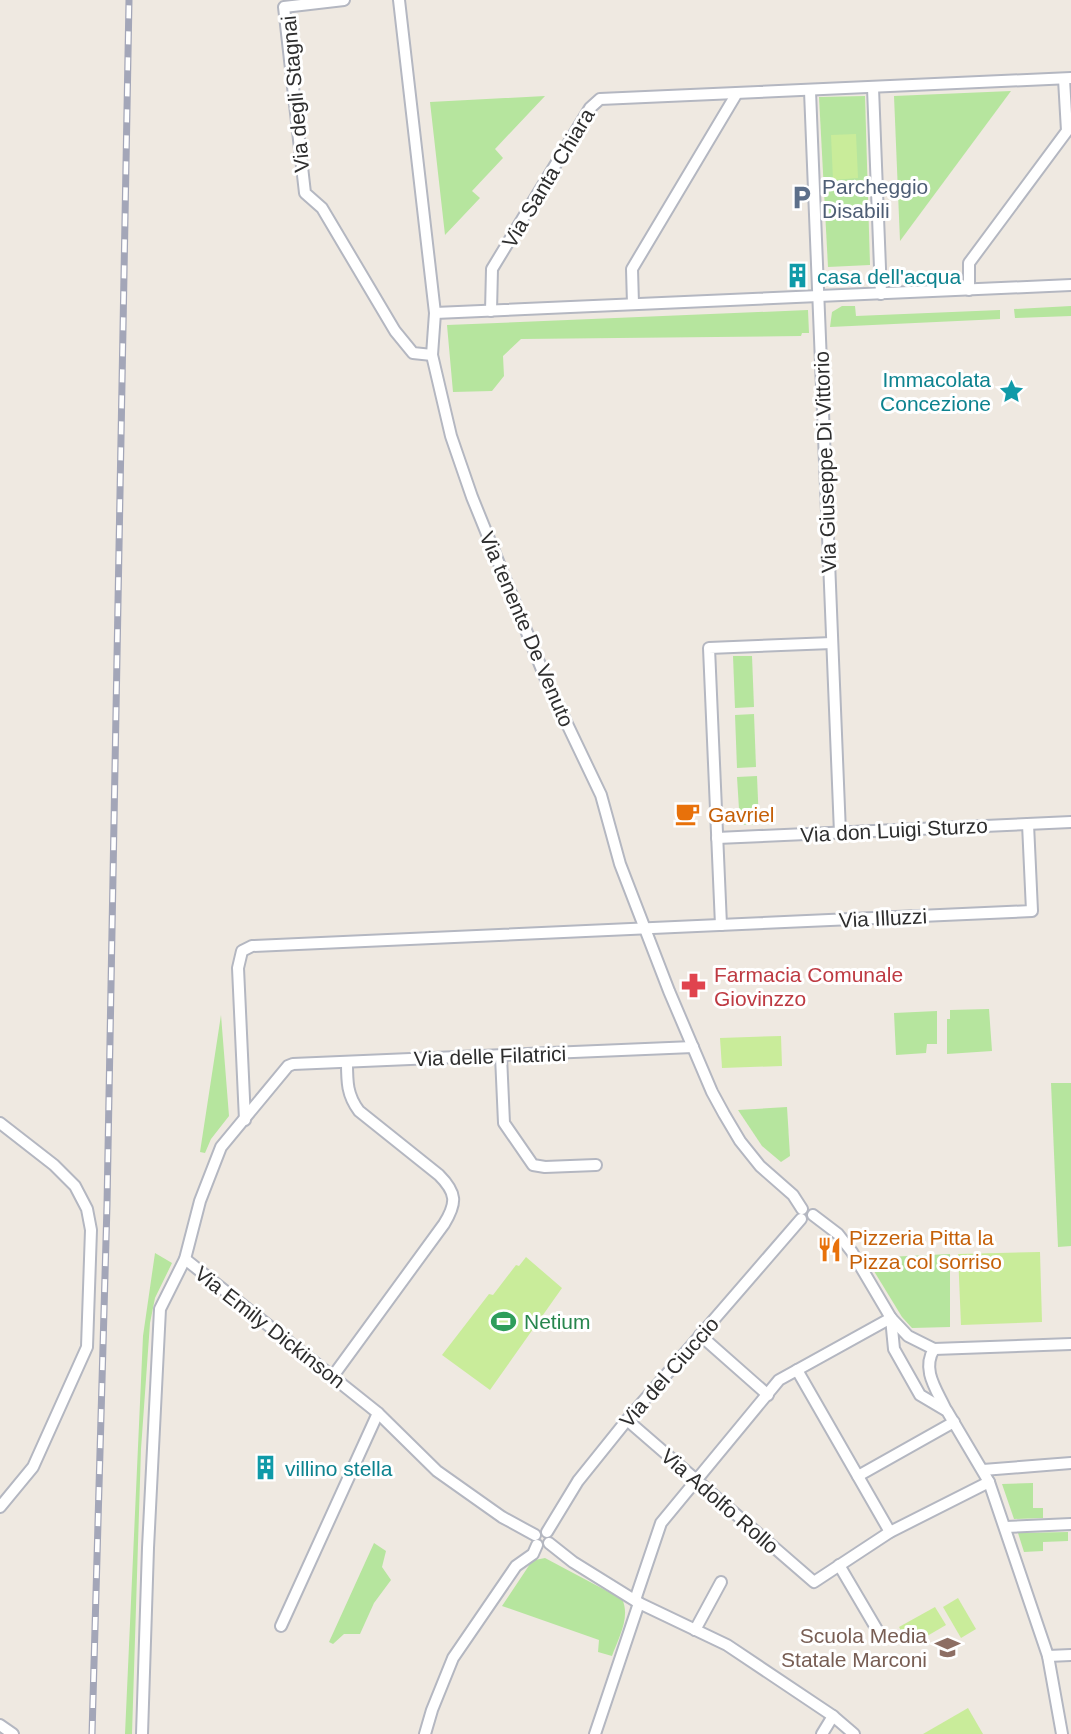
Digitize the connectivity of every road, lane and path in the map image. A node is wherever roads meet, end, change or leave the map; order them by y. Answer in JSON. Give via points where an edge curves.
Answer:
{"nodes":[{"id":1,"x":344,"y":0,"type":"edge"},
{"id":2,"x":399,"y":0,"type":"edge"},
{"id":3,"x":1068,"y":79,"type":"edge"},
{"id":4,"x":873,"y":88,"type":"junction"},
{"id":5,"x":810,"y":91,"type":"junction"},
{"id":6,"x":737,"y":93,"type":"junction"},
{"id":7,"x":1071,"y":285,"type":"edge"},
{"id":8,"x":969,"y":290,"type":"junction"},
{"id":9,"x":881,"y":294,"type":"junction"},
{"id":10,"x":818,"y":297,"type":"junction"},
{"id":11,"x":633,"y":304,"type":"junction"},
{"id":12,"x":491,"y":311,"type":"junction"},
{"id":13,"x":435,"y":313,"type":"junction"},
{"id":14,"x":432,"y":355,"type":"junction"},
{"id":15,"x":832,"y":643,"type":"junction"},
{"id":16,"x":1071,"y":822,"type":"edge"},
{"id":17,"x":1028,"y":824,"type":"junction"},
{"id":18,"x":840,"y":833,"type":"junction"},
{"id":19,"x":717,"y":838,"type":"junction"},
{"id":20,"x":721,"y":925,"type":"junction"},
{"id":21,"x":646,"y":930,"type":"junction"},
{"id":22,"x":693,"y":1047,"type":"junction"},
{"id":23,"x":501,"y":1056,"type":"junction"},
{"id":24,"x":347,"y":1062,"type":"junction"},
{"id":25,"x":245,"y":1120,"type":"junction"},
{"id":26,"x":0,"y":1122,"type":"edge"},
{"id":27,"x":596,"y":1165,"type":"dead end"},
{"id":28,"x":802,"y":1214,"type":"junction"},
{"id":29,"x":185,"y":1259,"type":"junction"},
{"id":30,"x":891,"y":1318,"type":"junction"},
{"id":31,"x":700,"y":1335,"type":"junction"},
{"id":32,"x":1071,"y":1344,"type":"edge"},
{"id":33,"x":934,"y":1349,"type":"junction"},
{"id":34,"x":797,"y":1370,"type":"junction"},
{"id":35,"x":333,"y":1376,"type":"junction"},
{"id":36,"x":768,"y":1395,"type":"junction"},
{"id":37,"x":947,"y":1411,"type":"junction"},
{"id":38,"x":378,"y":1413,"type":"junction"},
{"id":39,"x":627,"y":1420,"type":"junction"},
{"id":40,"x":954,"y":1422,"type":"junction"},
{"id":41,"x":1071,"y":1464,"type":"edge"},
{"id":42,"x":982,"y":1470,"type":"junction"},
{"id":43,"x":859,"y":1476,"type":"junction"},
{"id":44,"x":696,"y":1480,"type":"junction"},
{"id":45,"x":989,"y":1482,"type":"junction"},
{"id":46,"x":0,"y":1507,"type":"edge"},
{"id":47,"x":1071,"y":1524,"type":"edge"},
{"id":48,"x":1006,"y":1527,"type":"junction"},
{"id":49,"x":890,"y":1532,"type":"junction"},
{"id":50,"x":542,"y":1539,"type":"junction"},
{"id":51,"x":839,"y":1565,"type":"junction"},
{"id":52,"x":722,"y":1582,"type":"dead end"},
{"id":53,"x":637,"y":1601,"type":"junction"},
{"id":54,"x":281,"y":1626,"type":"dead end"},
{"id":55,"x":695,"y":1630,"type":"junction"},
{"id":56,"x":879,"y":1633,"type":"dead end"},
{"id":57,"x":1071,"y":1655,"type":"edge"},
{"id":58,"x":1048,"y":1656,"type":"junction"},
{"id":59,"x":833,"y":1716,"type":"junction"},
{"id":60,"x":0,"y":1725,"type":"edge"},
{"id":61,"x":13,"y":1734,"type":"edge"},
{"id":62,"x":142,"y":1734,"type":"edge"},
{"id":63,"x":425,"y":1734,"type":"edge"},
{"id":64,"x":595,"y":1734,"type":"edge"},
{"id":65,"x":822,"y":1734,"type":"edge"},
{"id":66,"x":854,"y":1734,"type":"edge"},
{"id":67,"x":1062,"y":1734,"type":"edge"}],
"edges":[{"from":1,"to":14,"type":"street","name":"Via degli Stagnai","via":[[284,7],[305,193],[322,208],[395,331],[413,353]]},
{"from":2,"to":13,"type":"street","name":"Via tenente De Venuto"},
{"from":3,"to":4,"type":"street"},
{"from":3,"to":8,"type":"street","via":[[1067,131],[969,263]]},
{"from":4,"to":5,"type":"street"},
{"from":4,"to":9,"type":"street"},
{"from":5,"to":6,"type":"street"},
{"from":5,"to":10,"type":"street","name":"Via Giuseppe Di Vittorio"},
{"from":6,"to":11,"type":"street","via":[[632,269]]},
{"from":6,"to":12,"type":"street","name":"Via Santa Chiara","via":[[594,102],[492,269]]},
{"from":7,"to":8,"type":"street"},
{"from":8,"to":9,"type":"street"},
{"from":9,"to":10,"type":"street"},
{"from":10,"to":11,"type":"street"},
{"from":10,"to":15,"type":"street","name":"Via Giuseppe Di Vittorio"},
{"from":11,"to":12,"type":"street"},
{"from":12,"to":13,"type":"street"},
{"from":13,"to":14,"type":"street","name":"Via tenente De Venuto"},
{"from":14,"to":21,"type":"street","name":"Via tenente De Venuto","via":[[451,436],[472,497],[547,682],[601,796],[620,864]]},
{"from":15,"to":18,"type":"street","name":"Via Giuseppe Di Vittorio"},
{"from":15,"to":19,"type":"street","via":[[709,648]]},
{"from":16,"to":17,"type":"street","name":"Via don Luigi Sturzo"},
{"from":17,"to":18,"type":"street","name":"Via don Luigi Sturzo"},
{"from":17,"to":20,"type":"street","name":"Via Illuzzi","via":[[1032,911]]},
{"from":18,"to":19,"type":"street","name":"Via don Luigi Sturzo"},
{"from":19,"to":20,"type":"street"},
{"from":20,"to":21,"type":"street","name":"Via Illuzzi"},
{"from":21,"to":22,"type":"street","name":"Via tenente De Venuto"},
{"from":21,"to":25,"type":"street","name":"Via Illuzzi","via":[[262,945],[242,951],[238,968]]},
{"from":22,"to":23,"type":"street","name":"Via delle Filatrici"},
{"from":22,"to":28,"type":"street","name":"Via tenente De Venuto","via":[[740,1141],[793,1195]]},
{"from":23,"to":24,"type":"street","name":"Via delle Filatrici"},
{"from":23,"to":27,"type":"street","via":[[504,1123],[533,1165]]},
{"from":24,"to":25,"type":"street","name":"Via delle Filatrici","via":[[288,1066]]},
{"from":24,"to":35,"type":"street","via":[[346,1084],[359,1111],[439,1175],[454,1197],[444,1224]]},
{"from":25,"to":29,"type":"street","via":[[220,1147]]},
{"from":26,"to":46,"type":"street","via":[[75,1186],[91,1230],[87,1347],[33,1468]]},
{"from":28,"to":30,"type":"street","via":[[807,1222],[813,1215],[838,1234]]},
{"from":28,"to":31,"type":"street","name":"Via del Ciuccio"},
{"from":29,"to":35,"type":"street","name":"Via Emily Dickinson"},
{"from":29,"to":62,"type":"street","name":"Via Emily Dickinson","via":[[160,1309]]},
{"from":30,"to":33,"type":"street","via":[[908,1336]]},
{"from":30,"to":34,"type":"street"},
{"from":30,"to":37,"type":"street","via":[[894,1349],[920,1395]]},
{"from":31,"to":36,"type":"street"},
{"from":31,"to":39,"type":"street","name":"Via del Ciuccio"},
{"from":32,"to":33,"type":"street"},
{"from":33,"to":37,"type":"street","via":[[929,1357],[930,1377]]},
{"from":34,"to":36,"type":"street","via":[[779,1380]]},
{"from":34,"to":43,"type":"street"},
{"from":35,"to":38,"type":"street","name":"Via Emily Dickinson"},
{"from":36,"to":44,"type":"street"},
{"from":37,"to":40,"type":"street"},
{"from":38,"to":50,"type":"street","name":"Via Emily Dickinson","via":[[438,1471]]},
{"from":38,"to":54,"type":"street"},
{"from":39,"to":44,"type":"street","name":"Via Adolfo Rollo"},
{"from":39,"to":50,"type":"street","name":"Via del Ciuccio","via":[[578,1481]]},
{"from":40,"to":42,"type":"street"},
{"from":40,"to":43,"type":"street"},
{"from":41,"to":42,"type":"street"},
{"from":42,"to":45,"type":"street"},
{"from":43,"to":49,"type":"street"},
{"from":44,"to":51,"type":"street","name":"Via Adolfo Rollo","via":[[814,1582]]},
{"from":44,"to":53,"type":"street","via":[[661,1523]]},
{"from":45,"to":48,"type":"street"},
{"from":45,"to":49,"type":"street"},
{"from":47,"to":48,"type":"street"},
{"from":48,"to":58,"type":"street"},
{"from":49,"to":51,"type":"street"},
{"from":50,"to":53,"type":"street","name":"Via Emily Dickinson"},
{"from":50,"to":63,"type":"street","via":[[533,1554],[516,1566],[453,1658]]},
{"from":51,"to":56,"type":"street"},
{"from":52,"to":55,"type":"street"},
{"from":53,"to":55,"type":"street","name":"Via Emily Dickinson"},
{"from":53,"to":64,"type":"street"},
{"from":55,"to":59,"type":"street","name":"Via Emily Dickinson","via":[[727,1645]]},
{"from":57,"to":58,"type":"street"},
{"from":58,"to":67,"type":"street"},
{"from":59,"to":65,"type":"street"},
{"from":59,"to":66,"type":"street","name":"Via Emily Dickinson"},
{"from":60,"to":61,"type":"street"}]}
